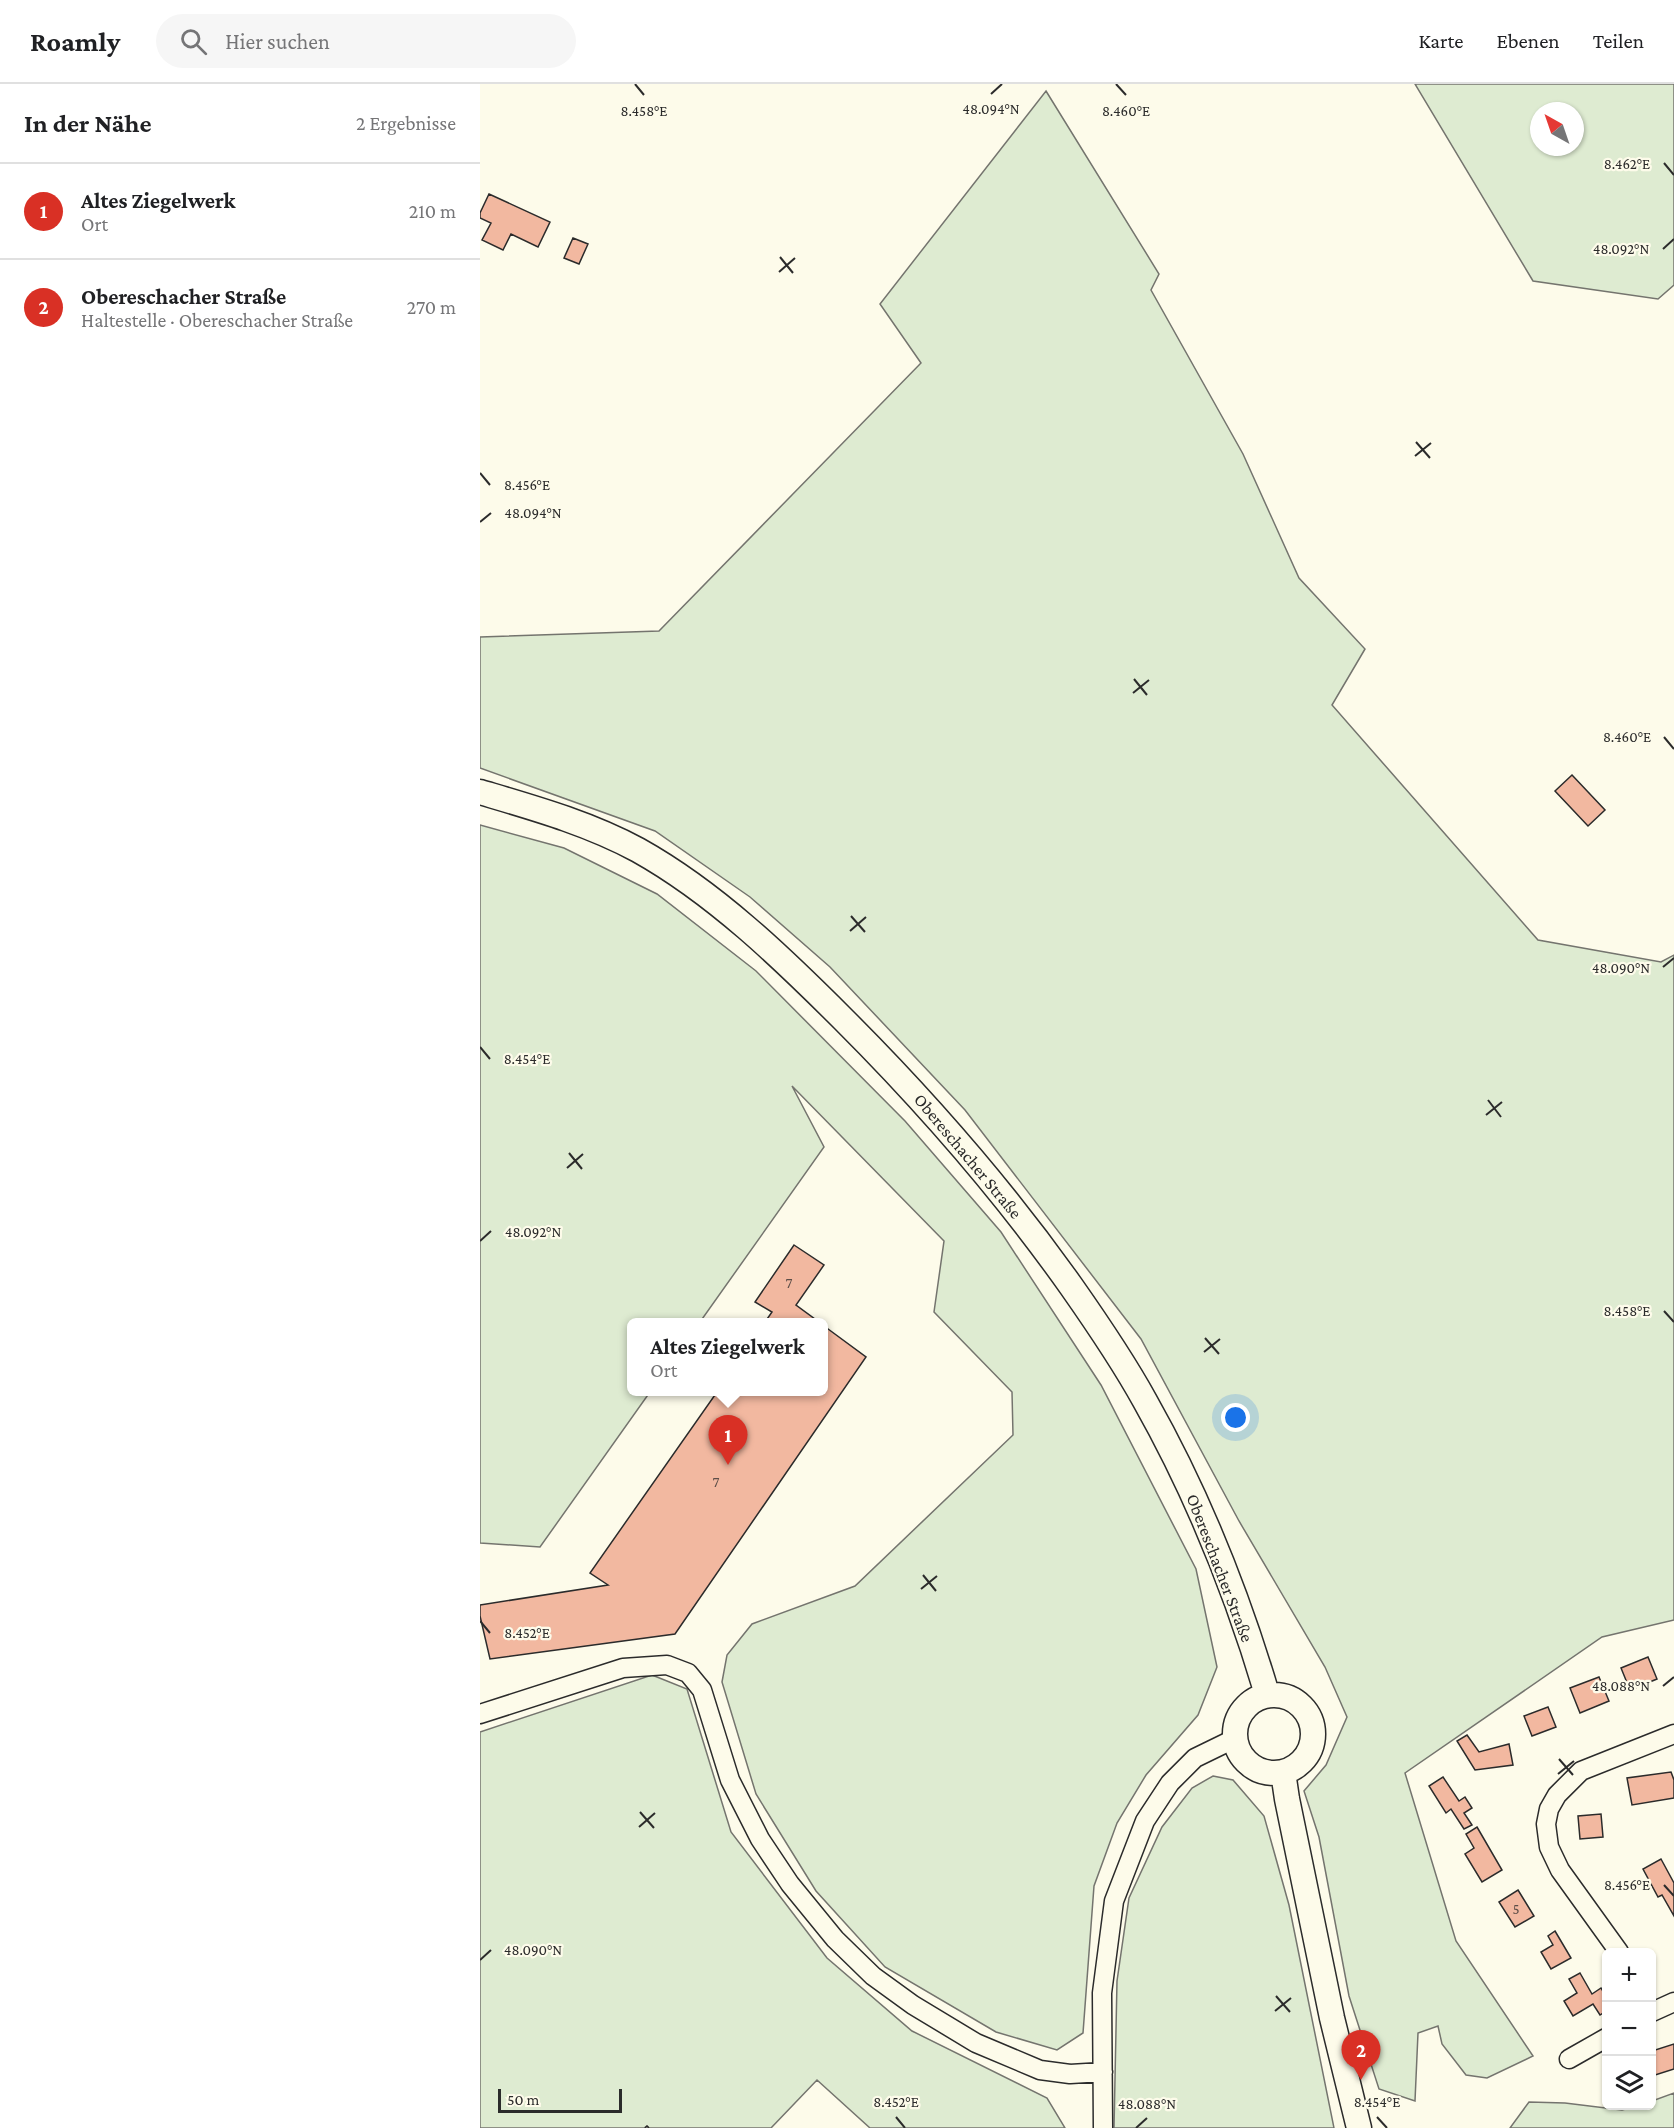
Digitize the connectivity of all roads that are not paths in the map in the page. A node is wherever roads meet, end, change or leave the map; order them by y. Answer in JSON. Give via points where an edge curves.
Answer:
{"nodes":[{"id":1,"x":480,"y":792,"type":"edge"},
{"id":2,"x":1267,"y":1694,"type":"junction"},
{"id":3,"x":480,"y":1714,"type":"edge"},
{"id":4,"x":1674,"y":1734,"type":"edge"},
{"id":5,"x":1234,"y":1739,"type":"junction"},
{"id":6,"x":1284,"y":1772,"type":"junction"},
{"id":7,"x":1615,"y":1948,"type":"edge"},
{"id":8,"x":1602,"y":2040,"type":"edge"},
{"id":9,"x":1569,"y":2059,"type":"dead end"},
{"id":10,"x":1102,"y":2072,"type":"junction"},
{"id":11,"x":1103,"y":2128,"type":"edge"},
{"id":12,"x":1359,"y":2128,"type":"edge"}],
"edges":[{"from":1,"to":2,"type":"main road","name":"Obereschacher Straße","via":[[595,829],[684,880],[807,983],[947,1128],[1045,1249],[1144,1398],[1214,1544]]},
{"from":2,"to":5,"type":"main road","via":[[1242,1710]]},
{"from":2,"to":6,"type":"main road","via":[[1296,1701],[1304,1707],[1312,1725],[1308,1754]]},
{"from":3,"to":10,"type":"street","via":[[623,1668],[667,1665],[688,1673],[702,1690],[730,1780],[760,1839],[835,1939],[873,1976],[913,2006],[976,2043],[1040,2070],[1070,2074]]},
{"from":4,"to":7,"type":"street","via":[[1581,1771],[1550,1809],[1546,1824],[1552,1855]]},
{"from":5,"to":6,"type":"main road","via":[[1243,1759],[1251,1766],[1272,1773]]},
{"from":5,"to":10,"type":"street","via":[[1195,1758],[1170,1783],[1145,1821],[1114,1901],[1102,1993]]},
{"from":6,"to":12,"type":"main road","via":[[1332,2018]]},
{"from":8,"to":9,"type":"street"},
{"from":10,"to":11,"type":"street"}]}
